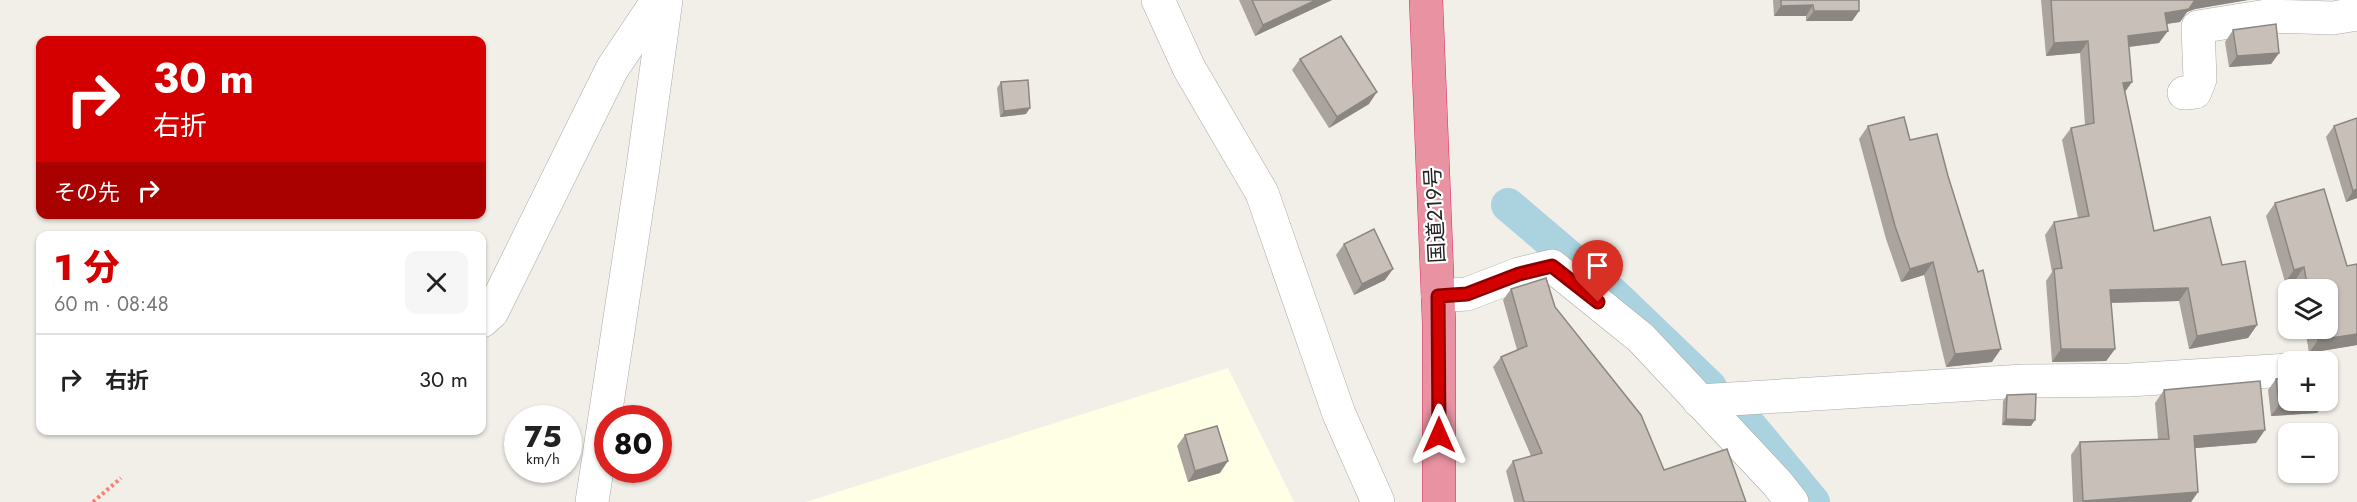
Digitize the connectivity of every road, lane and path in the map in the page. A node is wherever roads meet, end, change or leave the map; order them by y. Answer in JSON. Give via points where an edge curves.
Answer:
{"nodes":[{"id":1,"x":658,"y":0,"type":"edge"},
{"id":2,"x":666,"y":0,"type":"edge"},
{"id":3,"x":1158,"y":0,"type":"edge"},
{"id":4,"x":1426,"y":0,"type":"edge"},
{"id":5,"x":2357,"y":14,"type":"edge"},
{"id":6,"x":2184,"y":93,"type":"dead end"},
{"id":7,"x":1438,"y":296,"type":"junction"},
{"id":8,"x":486,"y":317,"type":"edge"},
{"id":9,"x":2278,"y":371,"type":"edge"},
{"id":10,"x":1699,"y":401,"type":"junction"},
{"id":11,"x":121,"y":478,"type":"dead end"},
{"id":12,"x":93,"y":502,"type":"edge"},
{"id":13,"x":592,"y":502,"type":"edge"},
{"id":14,"x":1378,"y":502,"type":"edge"},
{"id":15,"x":1439,"y":502,"type":"edge"},
{"id":16,"x":1792,"y":502,"type":"edge"}],
"edges":[{"from":1,"to":8,"type":"street","via":[[612,69]]},
{"from":2,"to":13,"type":"street"},
{"from":3,"to":14,"type":"street","via":[[1188,68],[1262,193],[1339,414]]},
{"from":4,"to":7,"type":"highway","name":"国道219号"},
{"from":5,"to":6,"type":"street","via":[[2334,18],[2267,16],[2198,27],[2200,80],[2195,92]]},
{"from":7,"to":10,"type":"street","via":[[1467,294],[1552,266],[1641,338]]},
{"from":7,"to":15,"type":"highway","name":"国道219号"},
{"from":9,"to":10,"type":"street"},
{"from":10,"to":16,"type":"street"},
{"from":11,"to":12,"type":"path"}]}
